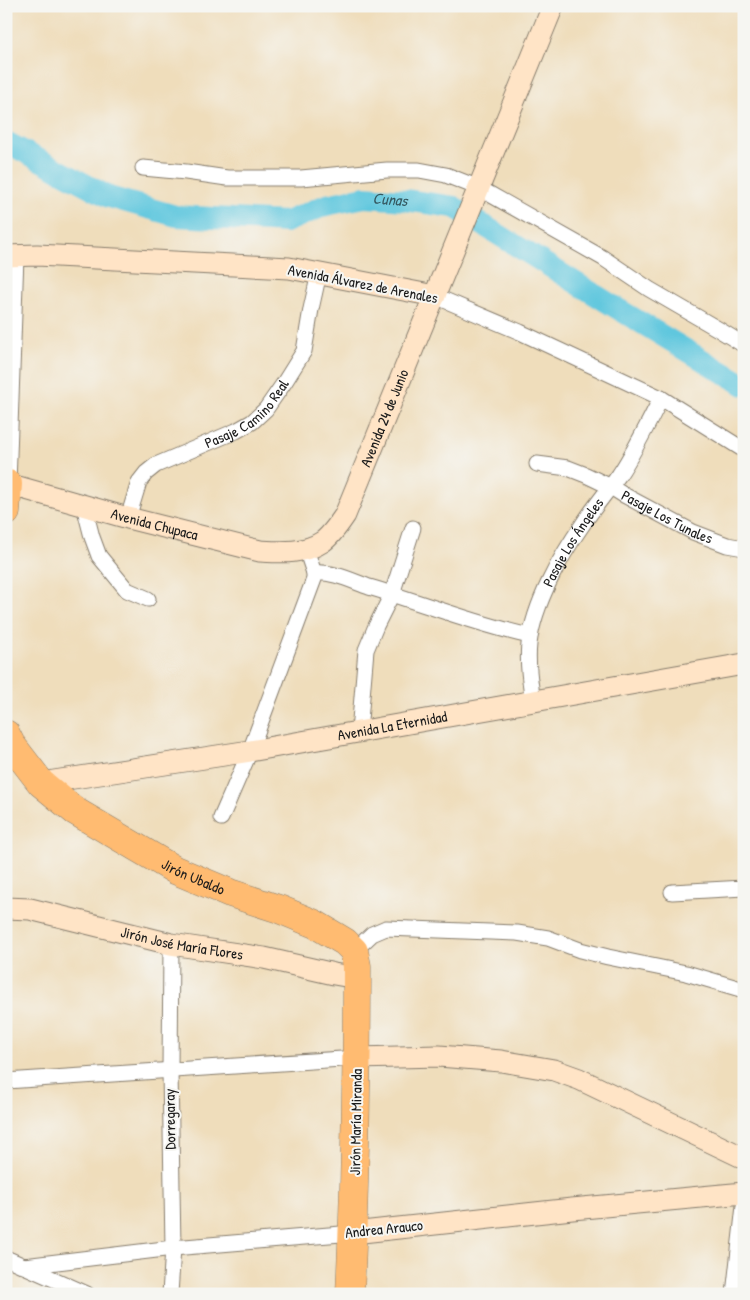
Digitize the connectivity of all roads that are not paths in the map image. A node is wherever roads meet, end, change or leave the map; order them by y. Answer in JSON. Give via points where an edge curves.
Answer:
{"nodes":[{"id":1,"x":553,"y":6,"type":"edge"},
{"id":2,"x":143,"y":168,"type":"dead end"},
{"id":3,"x":478,"y":192,"type":"junction"},
{"id":4,"x":11,"y":256,"type":"edge"},
{"id":5,"x":319,"y":273,"type":"junction"},
{"id":6,"x":435,"y":296,"type":"junction"},
{"id":7,"x":744,"y":345,"type":"edge"},
{"id":8,"x":661,"y":398,"type":"junction"},
{"id":9,"x":744,"y":450,"type":"edge"},
{"id":10,"x":537,"y":464,"type":"dead end"},
{"id":11,"x":7,"y":484,"type":"edge"},
{"id":12,"x":610,"y":486,"type":"junction"},
{"id":13,"x":84,"y":506,"type":"junction"},
{"id":14,"x":6,"y":512,"type":"edge"},
{"id":15,"x":128,"y":518,"type":"junction"},
{"id":16,"x":413,"y":528,"type":"dead end"},
{"id":17,"x":744,"y":548,"type":"edge"},
{"id":18,"x":306,"y":549,"type":"junction"},
{"id":19,"x":314,"y":573,"type":"junction"},
{"id":20,"x":392,"y":594,"type":"junction"},
{"id":21,"x":148,"y":599,"type":"dead end"},
{"id":22,"x":530,"y":636,"type":"junction"},
{"id":23,"x":744,"y":664,"type":"edge"},
{"id":24,"x":534,"y":701,"type":"junction"},
{"id":25,"x":359,"y":732,"type":"junction"},
{"id":26,"x":6,"y":734,"type":"edge"},
{"id":27,"x":250,"y":751,"type":"junction"},
{"id":28,"x":41,"y":783,"type":"junction"},
{"id":29,"x":221,"y":818,"type":"dead end"},
{"id":30,"x":744,"y":888,"type":"edge"},
{"id":31,"x":672,"y":892,"type":"dead end"},
{"id":32,"x":6,"y":908,"type":"edge"},
{"id":33,"x":171,"y":944,"type":"junction"},
{"id":34,"x":354,"y":951,"type":"junction"},
{"id":35,"x":357,"y":978,"type":"junction"},
{"id":36,"x":744,"y":990,"type":"edge"},
{"id":37,"x":357,"y":1058,"type":"junction"},
{"id":38,"x":170,"y":1071,"type":"junction"},
{"id":39,"x":6,"y":1081,"type":"edge"},
{"id":40,"x":744,"y":1158,"type":"edge"},
{"id":41,"x":744,"y":1192,"type":"edge"},
{"id":42,"x":744,"y":1206,"type":"edge"},
{"id":43,"x":353,"y":1233,"type":"junction"},
{"id":44,"x":173,"y":1248,"type":"junction"},
{"id":45,"x":6,"y":1258,"type":"edge"},
{"id":46,"x":24,"y":1266,"type":"junction"},
{"id":47,"x":88,"y":1294,"type":"edge"},
{"id":48,"x":170,"y":1294,"type":"edge"},
{"id":49,"x":350,"y":1294,"type":"edge"},
{"id":50,"x":734,"y":1294,"type":"edge"}],
"edges":[{"from":1,"to":3,"type":"street","name":"Avenida 24 de Junio"},
{"from":2,"to":3,"type":"street","via":[[226,178],[301,178],[418,170],[446,175]]},
{"from":3,"to":6,"type":"street","name":"Avenida 24 de Junio"},
{"from":3,"to":7,"type":"street","via":[[603,258]]},
{"from":4,"to":5,"type":"street","name":"Avenida Álvarez de Arenales","via":[[289,268]]},
{"from":4,"to":11,"type":"street"},
{"from":5,"to":6,"type":"street","name":"Avenida Álvarez de Arenales"},
{"from":5,"to":15,"type":"street","name":"Pasaje Camino Real","via":[[304,352],[266,409],[236,431],[156,465],[140,482]]},
{"from":6,"to":8,"type":"street","name":"Avenida Álvarez de Arenales"},
{"from":6,"to":18,"type":"street","name":"Avenida 24 de Junio","via":[[345,515],[322,542]]},
{"from":8,"to":9,"type":"street","name":"Avenida Álvarez de Arenales"},
{"from":8,"to":12,"type":"street","name":"Pasaje Los Ángeles","via":[[629,459]]},
{"from":10,"to":12,"type":"street","name":"Pasaje Los Tunales","via":[[568,468]]},
{"from":11,"to":13,"type":"street","name":"Avenida Chupaca"},
{"from":11,"to":14,"type":"highway"},
{"from":12,"to":17,"type":"street","name":"Pasaje Los Tunales","via":[[693,532]]},
{"from":12,"to":22,"type":"street","name":"Pasaje Los Ángeles","via":[[582,524],[557,567],[538,606]]},
{"from":13,"to":15,"type":"street","name":"Avenida Chupaca"},
{"from":13,"to":21,"type":"street","via":[[99,556],[128,590]]},
{"from":15,"to":18,"type":"street","name":"Avenida Chupaca","via":[[260,551]]},
{"from":16,"to":20,"type":"street"},
{"from":18,"to":19,"type":"street"},
{"from":19,"to":20,"type":"street","via":[[328,574]]},
{"from":19,"to":27,"type":"street"},
{"from":20,"to":22,"type":"street"},
{"from":20,"to":25,"type":"street","via":[[366,650]]},
{"from":22,"to":24,"type":"street","name":"Pasaje Los Ángeles","via":[[529,670]]},
{"from":23,"to":24,"type":"street","name":"Avenida La Eternidad"},
{"from":24,"to":25,"type":"street","name":"Avenida La Eternidad"},
{"from":25,"to":27,"type":"street","name":"Avenida La Eternidad"},
{"from":26,"to":28,"type":"highway","name":"Jirón Ubaldo"},
{"from":27,"to":28,"type":"street","name":"Avenida La Eternidad"},
{"from":27,"to":29,"type":"street"},
{"from":28,"to":34,"type":"highway","name":"Jirón Ubaldo","via":[[75,810],[175,870],[315,924]]},
{"from":30,"to":31,"type":"street"},
{"from":32,"to":33,"type":"street","name":"Jirón José María Flores","via":[[30,909]]},
{"from":33,"to":35,"type":"street","name":"Jirón José María Flores","via":[[264,958]]},
{"from":33,"to":38,"type":"street","name":"Dorregaray"},
{"from":34,"to":35,"type":"highway","name":"Jirón María Miranda"},
{"from":34,"to":36,"type":"street","via":[[372,934],[386,928],[518,933]]},
{"from":35,"to":37,"type":"highway","name":"Jirón María Miranda"},
{"from":37,"to":38,"type":"street"},
{"from":37,"to":40,"type":"street","via":[[439,1056],[501,1061],[554,1070]]},
{"from":37,"to":43,"type":"highway","name":"Jirón María Miranda"},
{"from":38,"to":39,"type":"street"},
{"from":38,"to":44,"type":"street","name":"Dorregaray"},
{"from":41,"to":43,"type":"street","name":"Andrea Arauco"},
{"from":42,"to":50,"type":"street"},
{"from":43,"to":44,"type":"street","name":"Andrea Arauco"},
{"from":43,"to":49,"type":"highway","name":"Jirón María Miranda"},
{"from":44,"to":46,"type":"street","name":"Andrea Arauco"},
{"from":44,"to":48,"type":"street","name":"Dorregaray"},
{"from":45,"to":46,"type":"street"},
{"from":46,"to":47,"type":"street"}]}
